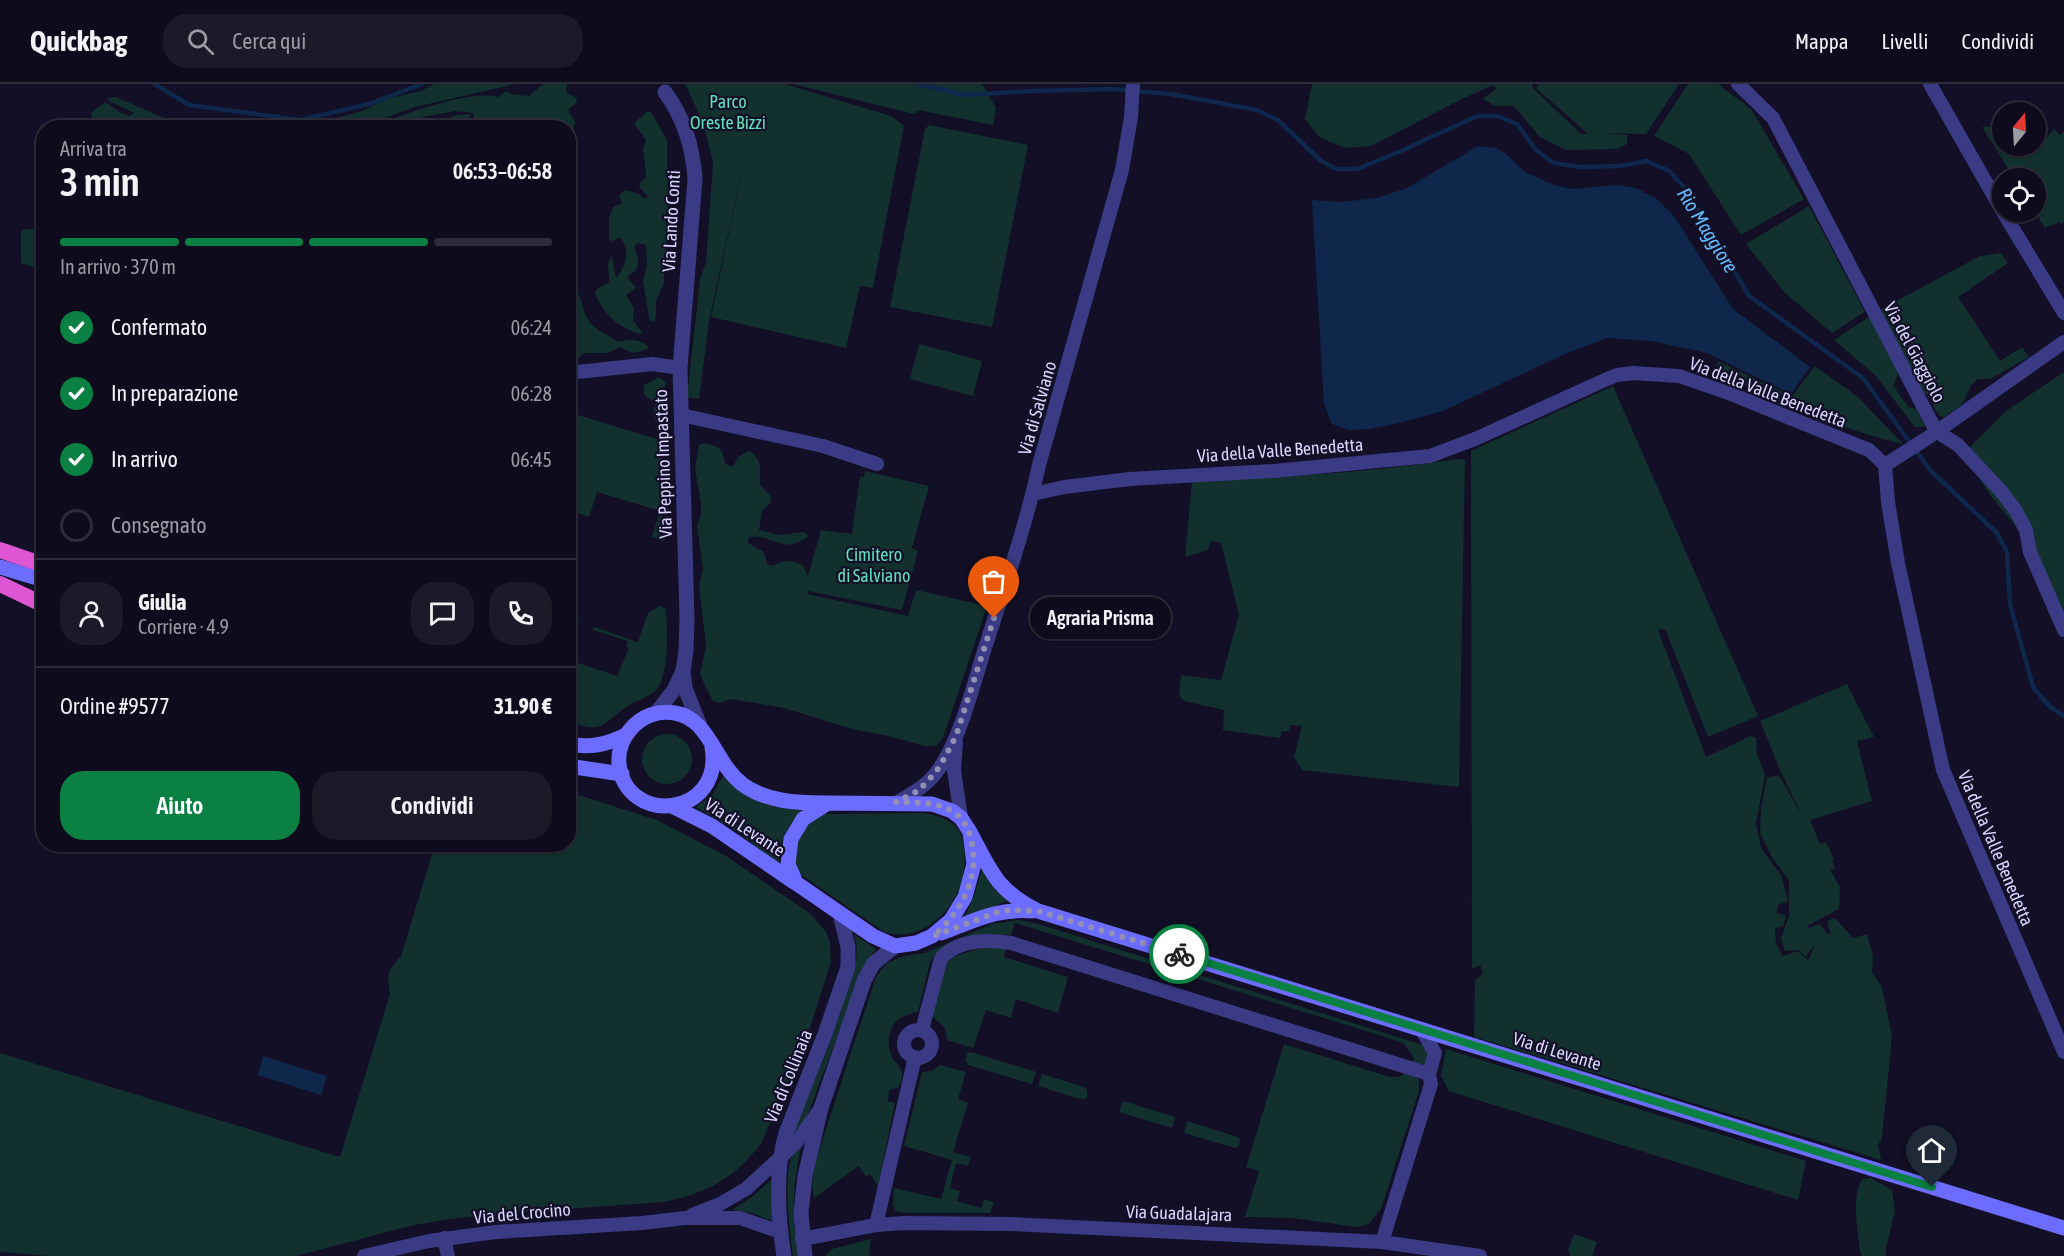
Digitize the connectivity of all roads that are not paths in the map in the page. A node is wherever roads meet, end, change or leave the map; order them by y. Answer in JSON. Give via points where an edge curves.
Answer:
{"nodes":[{"id":1,"x":1133,"y":84,"type":"edge"},
{"id":2,"x":1738,"y":84,"type":"edge"},
{"id":3,"x":1930,"y":84,"type":"edge"},
{"id":4,"x":663,"y":88,"type":"edge"},
{"id":5,"x":2064,"y":313,"type":"edge"},
{"id":6,"x":2064,"y":342,"type":"edge"},
{"id":7,"x":680,"y":368,"type":"junction"},
{"id":8,"x":576,"y":372,"type":"edge"},
{"id":9,"x":681,"y":415,"type":"junction"},
{"id":10,"x":1932,"y":434,"type":"junction"},
{"id":11,"x":877,"y":464,"type":"dead end"},
{"id":12,"x":1885,"y":465,"type":"junction"},
{"id":13,"x":1033,"y":494,"type":"junction"},
{"id":14,"x":0,"y":550,"type":"edge"},
{"id":15,"x":36,"y":562,"type":"edge"},
{"id":16,"x":0,"y":567,"type":"edge"},
{"id":17,"x":36,"y":578,"type":"edge"},
{"id":18,"x":0,"y":584,"type":"edge"},
{"id":19,"x":0,"y":593,"type":"edge"},
{"id":20,"x":36,"y":602,"type":"edge"},
{"id":21,"x":36,"y":604,"type":"edge"},
{"id":22,"x":2064,"y":630,"type":"edge"},
{"id":23,"x":683,"y":672,"type":"junction"},
{"id":24,"x":656,"y":713,"type":"junction"},
{"id":25,"x":700,"y":726,"type":"junction"},
{"id":26,"x":626,"y":735,"type":"junction"},
{"id":27,"x":956,"y":736,"type":"junction"},
{"id":28,"x":576,"y":745,"type":"edge"},
{"id":29,"x":712,"y":747,"type":"junction"},
{"id":30,"x":576,"y":767,"type":"edge"},
{"id":31,"x":622,"y":774,"type":"junction"},
{"id":32,"x":896,"y":802,"type":"junction"},
{"id":33,"x":828,"y":803,"type":"junction"},
{"id":34,"x":672,"y":806,"type":"junction"},
{"id":35,"x":961,"y":818,"type":"junction"},
{"id":36,"x":970,"y":832,"type":"junction"},
{"id":37,"x":795,"y":883,"type":"junction"},
{"id":38,"x":1038,"y":911,"type":"junction"},
{"id":39,"x":840,"y":914,"type":"junction"},
{"id":40,"x":933,"y":936,"type":"junction"},
{"id":41,"x":895,"y":946,"type":"junction"},
{"id":42,"x":1421,"y":1029,"type":"junction"},
{"id":43,"x":922,"y":1030,"type":"junction"},
{"id":44,"x":2064,"y":1052,"type":"edge"},
{"id":45,"x":915,"y":1057,"type":"junction"},
{"id":46,"x":1429,"y":1074,"type":"junction"},
{"id":47,"x":821,"y":1108,"type":"junction"},
{"id":48,"x":781,"y":1158,"type":"junction"},
{"id":49,"x":685,"y":1218,"type":"junction"},
{"id":50,"x":876,"y":1225,"type":"junction"},
{"id":51,"x":2064,"y":1228,"type":"edge"},
{"id":52,"x":780,"y":1232,"type":"junction"},
{"id":53,"x":444,"y":1238,"type":"junction"},
{"id":54,"x":802,"y":1239,"type":"junction"},
{"id":55,"x":1382,"y":1242,"type":"junction"},
{"id":56,"x":364,"y":1256,"type":"edge"},
{"id":57,"x":448,"y":1256,"type":"edge"},
{"id":58,"x":784,"y":1256,"type":"edge"},
{"id":59,"x":805,"y":1256,"type":"edge"},
{"id":60,"x":1480,"y":1256,"type":"edge"}],
"edges":[{"from":1,"to":13,"type":"street","name":"Via di Salviano","via":[[1122,170]]},
{"from":2,"to":10,"type":"street","name":"Via del Giaggiolo","via":[[1773,118]]},
{"from":3,"to":5,"type":"street"},
{"from":4,"to":7,"type":"street","name":"Via Lando Conti","via":[[686,129],[694,159]]},
{"from":6,"to":10,"type":"street"},
{"from":7,"to":8,"type":"street","name":"Via Peppino Impastato","via":[[652,364]]},
{"from":7,"to":9,"type":"street","name":"Via Peppino Impastato"},
{"from":9,"to":11,"type":"street","via":[[823,446]]},
{"from":9,"to":23,"type":"street","name":"Via Peppino Impastato","via":[[687,618]]},
{"from":10,"to":12,"type":"street"},
{"from":10,"to":22,"type":"street","name":"Via del Giaggiolo","via":[[1958,445],[2016,511]]},
{"from":12,"to":13,"type":"street","name":"Via della Valle Benedetta","via":[[1869,450],[1731,394],[1679,376],[1633,373],[1607,379],[1430,456],[1274,471],[1130,479]]},
{"from":12,"to":44,"type":"street","name":"Via della Valle Benedetta","via":[[1898,563],[1943,770]]},
{"from":13,"to":27,"type":"street","name":"Via di Salviano"},
{"from":14,"to":15,"type":"highway"},
{"from":16,"to":17,"type":"main road"},
{"from":18,"to":20,"type":"highway"},
{"from":19,"to":21,"type":"main road"},
{"from":23,"to":24,"type":"street","name":"Via Peppino Impastato"},
{"from":23,"to":25,"type":"street","name":"Via Peppino Impastato","via":[[688,698]]},
{"from":24,"to":25,"type":"main road","via":[[680,714]]},
{"from":24,"to":26,"type":"main road","via":[[642,719]]},
{"from":25,"to":29,"type":"main road","name":"Via di Levante"},
{"from":26,"to":28,"type":"main road","via":[[596,746]]},
{"from":26,"to":31,"type":"main road","via":[[619,756]]},
{"from":27,"to":32,"type":"street","name":"Via di Salviano","via":[[927,783]]},
{"from":27,"to":35,"type":"street","name":"Via di Salviano","via":[[954,770]]},
{"from":29,"to":33,"type":"main road","name":"Via di Levante","via":[[741,783],[758,793],[793,802]]},
{"from":29,"to":34,"type":"main road","name":"Via di Levante","via":[[714,763],[706,786],[695,798]]},
{"from":30,"to":31,"type":"main road"},
{"from":31,"to":34,"type":"main road","name":"Via di Levante","via":[[639,798],[655,805]]},
{"from":32,"to":33,"type":"main road"},
{"from":32,"to":35,"type":"main road","via":[[938,805]]},
{"from":33,"to":37,"type":"main road","via":[[803,819],[790,839],[788,864]]},
{"from":34,"to":37,"type":"main road","name":"Via di Levante","via":[[712,825]]},
{"from":35,"to":36,"type":"main road"},
{"from":36,"to":38,"type":"main road","name":"Via di Levante","via":[[1002,887]]},
{"from":36,"to":40,"type":"main road","via":[[974,864],[968,890],[951,920]]},
{"from":37,"to":39,"type":"main road"},
{"from":38,"to":40,"type":"main road","name":"Via di Levante","via":[[998,912]]},
{"from":38,"to":42,"type":"main road","name":"Via di Levante"},
{"from":39,"to":41,"type":"main road"},
{"from":39,"to":48,"type":"street","name":"Via di Collinaia","via":[[849,947],[848,967],[786,1133]]},
{"from":40,"to":41,"type":"main road"},
{"from":41,"to":47,"type":"street","via":[[873,964],[864,981]]},
{"from":42,"to":46,"type":"street","via":[[1435,1053]]},
{"from":42,"to":51,"type":"main road","name":"Via di Levante"},
{"from":43,"to":45,"type":"street","via":[[931,1047],[923,1056]]},
{"from":43,"to":45,"type":"street","via":[[913,1031],[904,1040],[905,1049]]},
{"from":43,"to":46,"type":"street","via":[[941,958],[962,945],[995,940]]},
{"from":45,"to":50,"type":"street"},
{"from":46,"to":55,"type":"street","via":[[1431,1084]]},
{"from":47,"to":48,"type":"street","name":"Via del Crocino"},
{"from":47,"to":54,"type":"street","via":[[802,1188]]},
{"from":48,"to":49,"type":"street","name":"Via del Crocino","via":[[738,1195]]},
{"from":48,"to":52,"type":"street","name":"Via di Collinaia"},
{"from":49,"to":52,"type":"street","name":"Via del Crocino","via":[[745,1219]]},
{"from":49,"to":53,"type":"street","name":"Via del Crocino"},
{"from":50,"to":54,"type":"street","name":"Via Guadalajara"},
{"from":50,"to":55,"type":"street","name":"Via Guadalajara","via":[[1013,1224]]},
{"from":52,"to":58,"type":"street","name":"Via di Collinaia"},
{"from":53,"to":56,"type":"street","name":"Via del Crocino"},
{"from":53,"to":57,"type":"street"},
{"from":54,"to":59,"type":"street"},
{"from":55,"to":60,"type":"street","name":"Via Guadalajara"}]}
